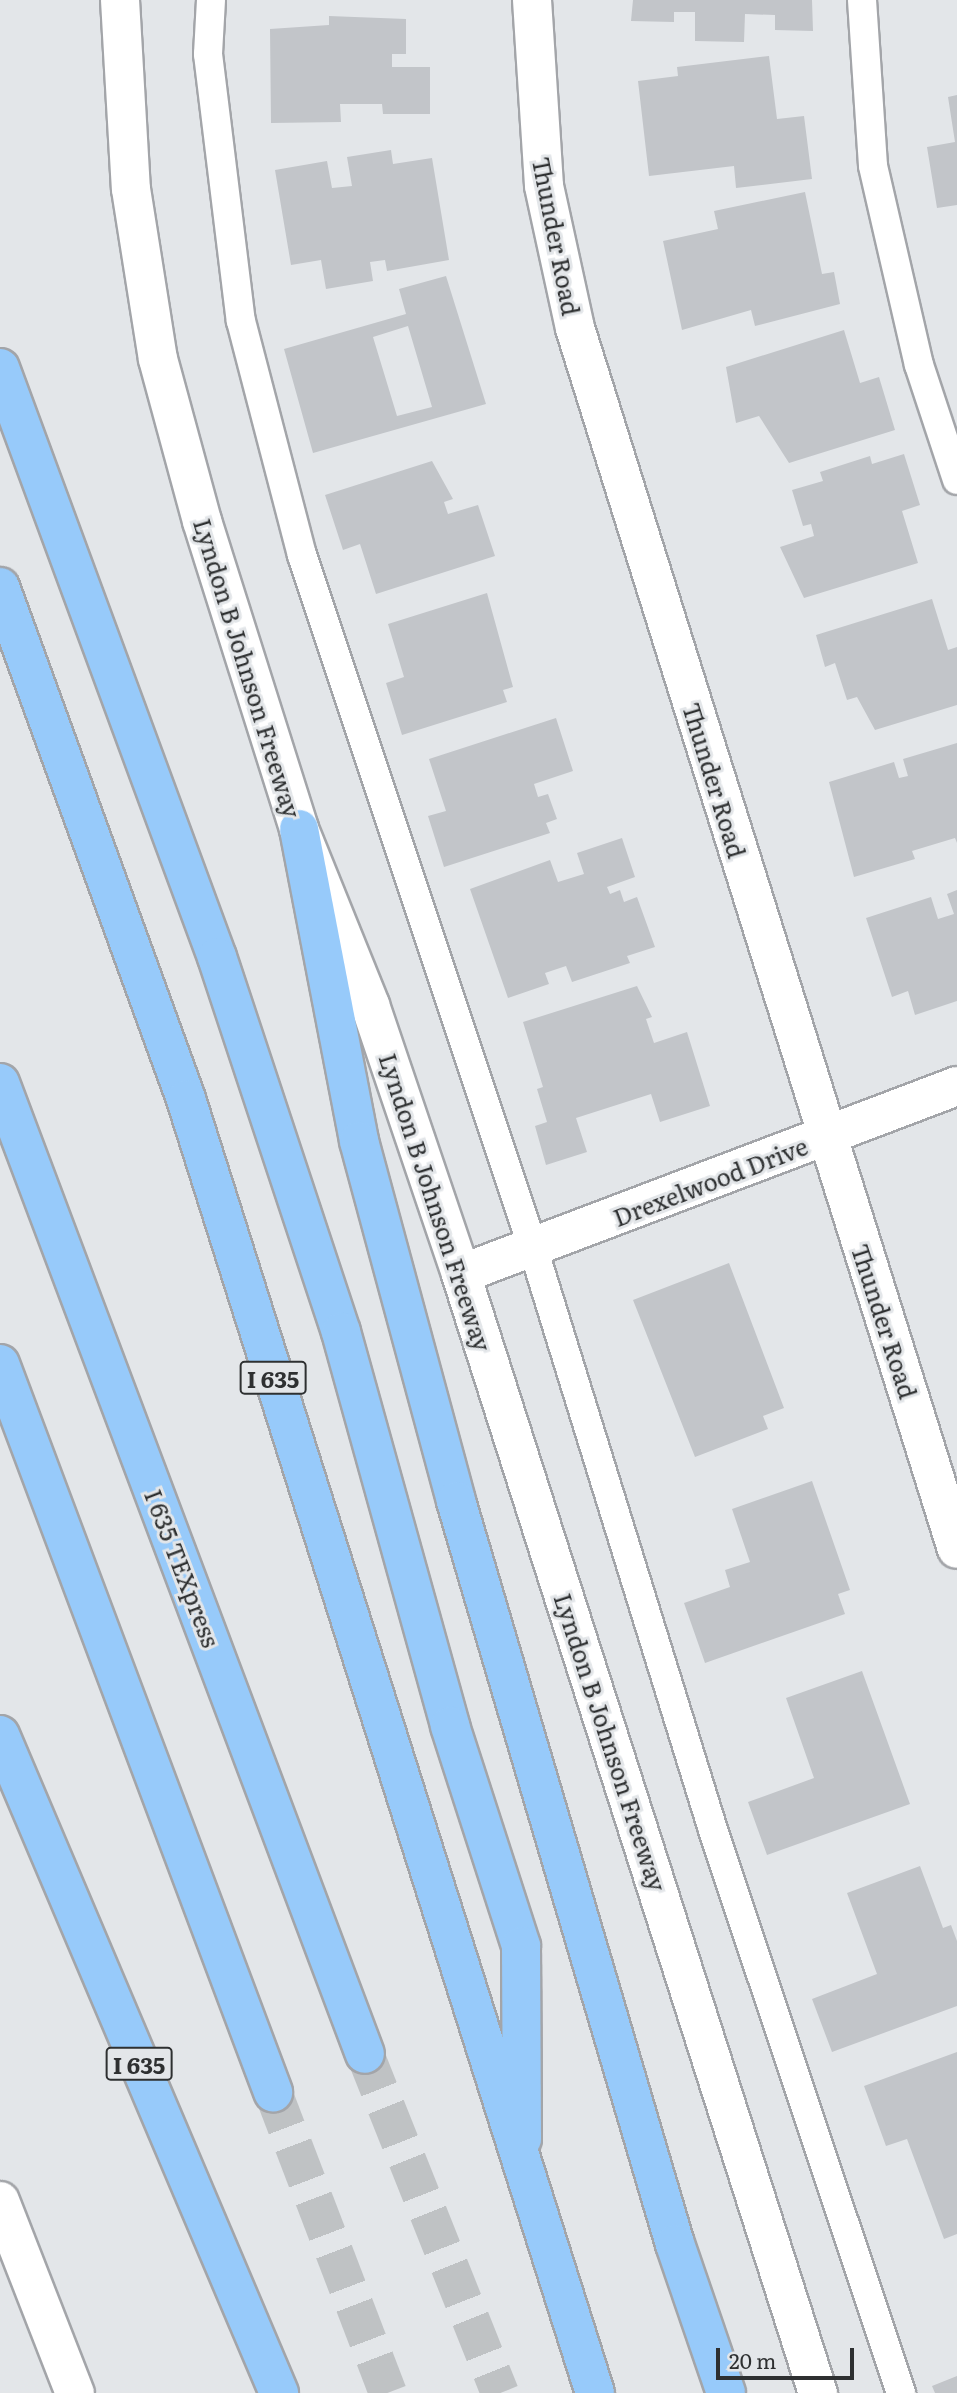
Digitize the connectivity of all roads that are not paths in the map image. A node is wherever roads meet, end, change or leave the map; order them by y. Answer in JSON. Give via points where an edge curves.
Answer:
{"nodes":[{"id":1,"x":120,"y":0,"type":"edge"},
{"id":2,"x":211,"y":0,"type":"edge"},
{"id":3,"x":532,"y":0,"type":"edge"},
{"id":4,"x":862,"y":0,"type":"edge"},
{"id":5,"x":0,"y":368,"type":"edge"},
{"id":6,"x":957,"y":480,"type":"edge"},
{"id":7,"x":0,"y":587,"type":"edge"},
{"id":8,"x":299,"y":829,"type":"junction"},
{"id":9,"x":0,"y":1083,"type":"edge"},
{"id":10,"x":957,"y":1086,"type":"edge"},
{"id":11,"x":826,"y":1137,"type":"junction"},
{"id":12,"x":533,"y":1248,"type":"junction"},
{"id":13,"x":461,"y":1274,"type":"junction"},
{"id":14,"x":0,"y":1364,"type":"edge"},
{"id":15,"x":957,"y":1549,"type":"edge"},
{"id":16,"x":0,"y":1735,"type":"edge"},
{"id":17,"x":365,"y":2054,"type":"tunnel mouth"},
{"id":18,"x":273,"y":2092,"type":"tunnel mouth"},
{"id":19,"x":522,"y":2176,"type":"junction"},
{"id":20,"x":0,"y":2201,"type":"edge"},
{"id":21,"x":75,"y":2393,"type":"edge"},
{"id":22,"x":279,"y":2393,"type":"edge"},
{"id":23,"x":595,"y":2393,"type":"edge"},
{"id":24,"x":726,"y":2393,"type":"edge"},
{"id":25,"x":818,"y":2393,"type":"edge"},
{"id":26,"x":901,"y":2393,"type":"edge"}],
"edges":[{"from":1,"to":8,"type":"main road","name":"Lyndon B Johnson Freeway","via":[[131,189],[158,359]]},
{"from":2,"to":12,"type":"lane","via":[[208,54],[241,321],[302,555]]},
{"from":3,"to":11,"type":"main road","name":"Thunder Road","via":[[544,186],[575,328]]},
{"from":4,"to":6,"type":"lane","via":[[873,166],[919,365]]},
{"from":5,"to":19,"type":"highway","via":[[217,957],[341,1332],[450,1726],[522,1946]]},
{"from":7,"to":19,"type":"highway","number":"I 635","via":[[186,1099]]},
{"from":8,"to":13,"type":"main road","name":"Lyndon B Johnson Freeway","via":[[370,1005]]},
{"from":8,"to":24,"type":"highway","via":[[359,1141],[456,1501],[671,2231]]},
{"from":9,"to":17,"type":"highway","name":"I 635 TEXpress"},
{"from":10,"to":11,"type":"main road","name":"Drexelwood Drive"},
{"from":11,"to":12,"type":"main road","name":"Drexelwood Drive"},
{"from":11,"to":15,"type":"main road","name":"Thunder Road"},
{"from":12,"to":13,"type":"main road","name":"Drexelwood Drive"},
{"from":12,"to":26,"type":"lane","via":[[713,1830]]},
{"from":13,"to":25,"type":"main road","name":"Lyndon B Johnson Freeway"},
{"from":14,"to":18,"type":"highway"},
{"from":16,"to":22,"type":"highway","number":"I 635"},
{"from":19,"to":23,"type":"highway","number":"I 635"},
{"from":20,"to":21,"type":"main road"}]}
